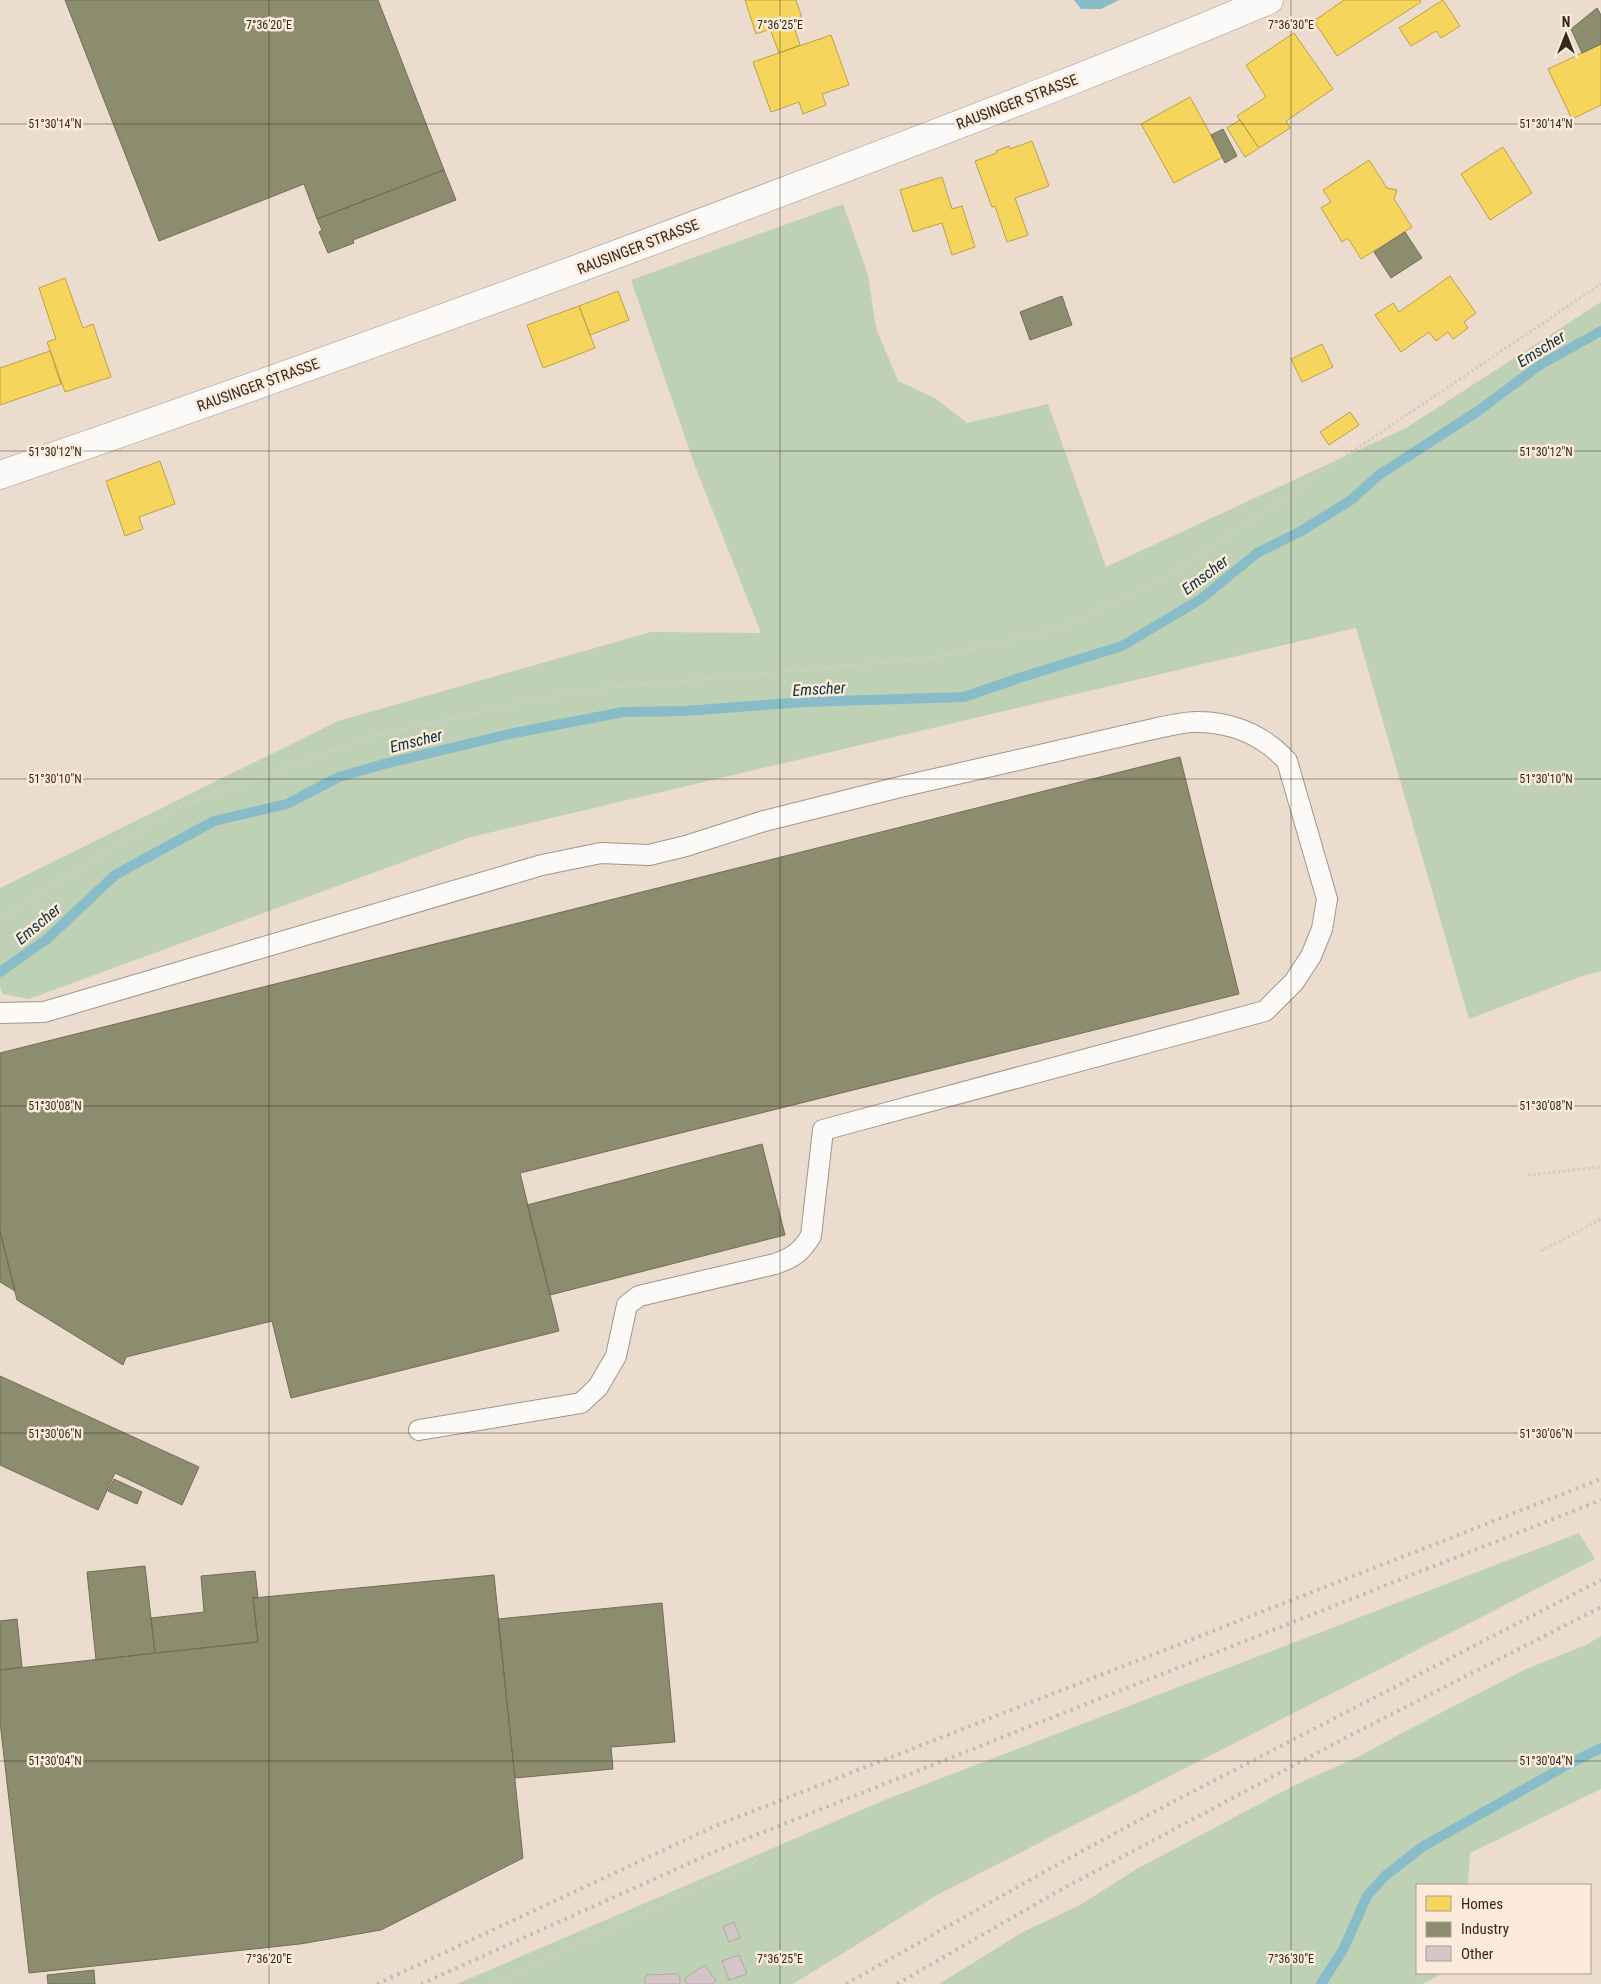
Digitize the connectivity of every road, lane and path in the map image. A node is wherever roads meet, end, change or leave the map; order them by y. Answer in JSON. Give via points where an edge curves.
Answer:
{"nodes":[{"id":1,"x":1269,"y":0,"type":"edge"},
{"id":2,"x":1601,"y":284,"type":"edge"},
{"id":3,"x":0,"y":475,"type":"edge"},
{"id":4,"x":0,"y":918,"type":"edge"},
{"id":5,"x":0,"y":1013,"type":"edge"},
{"id":6,"x":1601,"y":1167,"type":"edge"},
{"id":7,"x":1528,"y":1175,"type":"dead end"},
{"id":8,"x":1601,"y":1219,"type":"edge"},
{"id":9,"x":1541,"y":1251,"type":"dead end"},
{"id":10,"x":419,"y":1430,"type":"dead end"},
{"id":11,"x":761,"y":1858,"type":"dead end"},
{"id":12,"x":494,"y":1984,"type":"edge"}],
"edges":[{"from":1,"to":3,"type":"street","name":"RAUSINGER STRASSE","via":[[1131,58],[624,253]]},
{"from":2,"to":4,"type":"path","via":[[1169,574],[1059,629],[930,658],[576,691],[373,736],[176,808]]},
{"from":5,"to":10,"type":"lane","via":[[44,1012],[542,864],[601,853],[649,854],[686,846],[900,787],[1162,727],[1199,721],[1234,726],[1274,748],[1287,761],[1327,899],[1322,929],[1311,956],[1294,982],[1265,1011],[823,1130],[811,1236],[793,1258],[639,1296],[627,1305],[616,1356],[598,1387],[581,1403]]},
{"from":6,"to":7,"type":"path"},
{"from":8,"to":9,"type":"path"},
{"from":11,"to":12,"type":"path"}]}
